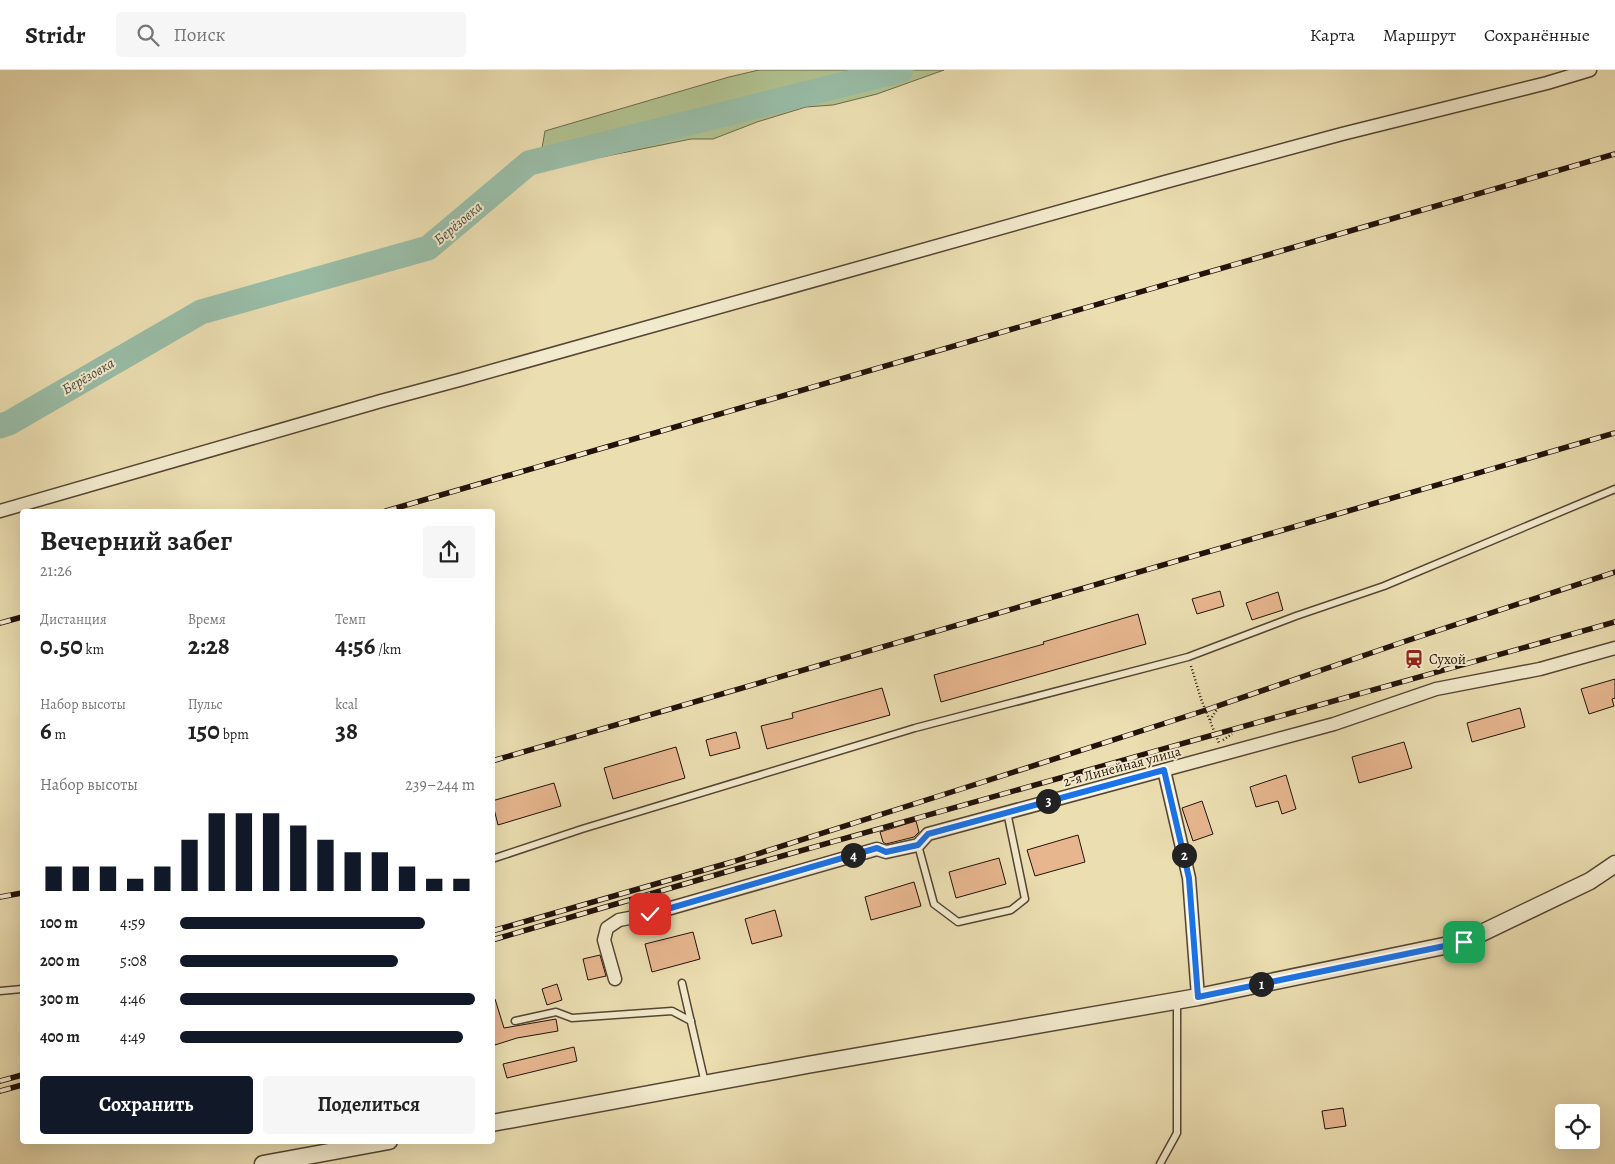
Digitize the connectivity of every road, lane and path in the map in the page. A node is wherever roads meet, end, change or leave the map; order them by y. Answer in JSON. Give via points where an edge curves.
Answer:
{"nodes":[{"id":1,"x":1590,"y":70,"type":"edge"},
{"id":2,"x":1615,"y":488,"type":"edge"},
{"id":3,"x":0,"y":511,"type":"edge"},
{"id":4,"x":1615,"y":648,"type":"edge"},
{"id":5,"x":1188,"y":657,"type":"junction"},
{"id":6,"x":1218,"y":708,"type":"dead end"},
{"id":7,"x":1210,"y":720,"type":"junction"},
{"id":8,"x":1232,"y":734,"type":"dead end"},
{"id":9,"x":1164,"y":770,"type":"junction"},
{"id":10,"x":1007,"y":812,"type":"junction"},
{"id":11,"x":918,"y":845,"type":"junction"},
{"id":12,"x":495,"y":857,"type":"edge"},
{"id":13,"x":1615,"y":864,"type":"edge"},
{"id":14,"x":615,"y":979,"type":"dead end"},
{"id":15,"x":682,"y":983,"type":"dead end"},
{"id":16,"x":20,"y":989,"type":"edge"},
{"id":17,"x":0,"y":992,"type":"edge"},
{"id":18,"x":1198,"y":997,"type":"junction"},
{"id":19,"x":1177,"y":1001,"type":"junction"},
{"id":20,"x":515,"y":1021,"type":"dead end"},
{"id":21,"x":691,"y":1021,"type":"junction"},
{"id":22,"x":705,"y":1084,"type":"junction"},
{"id":23,"x":495,"y":1122,"type":"edge"},
{"id":24,"x":373,"y":1144,"type":"edge"},
{"id":25,"x":264,"y":1164,"type":"edge"},
{"id":26,"x":1160,"y":1164,"type":"edge"}],
"edges":[{"from":1,"to":3,"type":"street","via":[[1548,84],[1165,182]]},
{"from":2,"to":5,"type":"lane","via":[[1384,586]]},
{"from":4,"to":9,"type":"street","name":"2-я Линейная улица","via":[[1540,669],[1436,690],[1334,724]]},
{"from":5,"to":7,"type":"path"},
{"from":5,"to":12,"type":"lane","via":[[915,728]]},
{"from":6,"to":7,"type":"path"},
{"from":7,"to":8,"type":"path","via":[[1219,743]]},
{"from":9,"to":10,"type":"street","name":"2-я Линейная улица"},
{"from":9,"to":18,"type":"street","via":[[1189,878]]},
{"from":10,"to":11,"type":"street","name":"2-я Линейная улица","via":[[928,834]]},
{"from":10,"to":11,"type":"lane","via":[[1025,899],[1011,910],[958,922],[934,904]]},
{"from":11,"to":14,"type":"street","name":"2-я Линейная улица","via":[[886,852],[877,848],[619,920],[606,928],[604,940]]},
{"from":13,"to":18,"type":"street","via":[[1590,881],[1464,942]]},
{"from":15,"to":21,"type":"lane"},
{"from":16,"to":17,"type":"lane"},
{"from":18,"to":19,"type":"street"},
{"from":19,"to":22,"type":"street"},
{"from":19,"to":26,"type":"lane","via":[[1176,1133]]},
{"from":20,"to":21,"type":"lane","via":[[556,1012],[572,1018],[672,1010]]},
{"from":21,"to":22,"type":"lane"},
{"from":22,"to":23,"type":"street"},
{"from":24,"to":25,"type":"street"}]}
